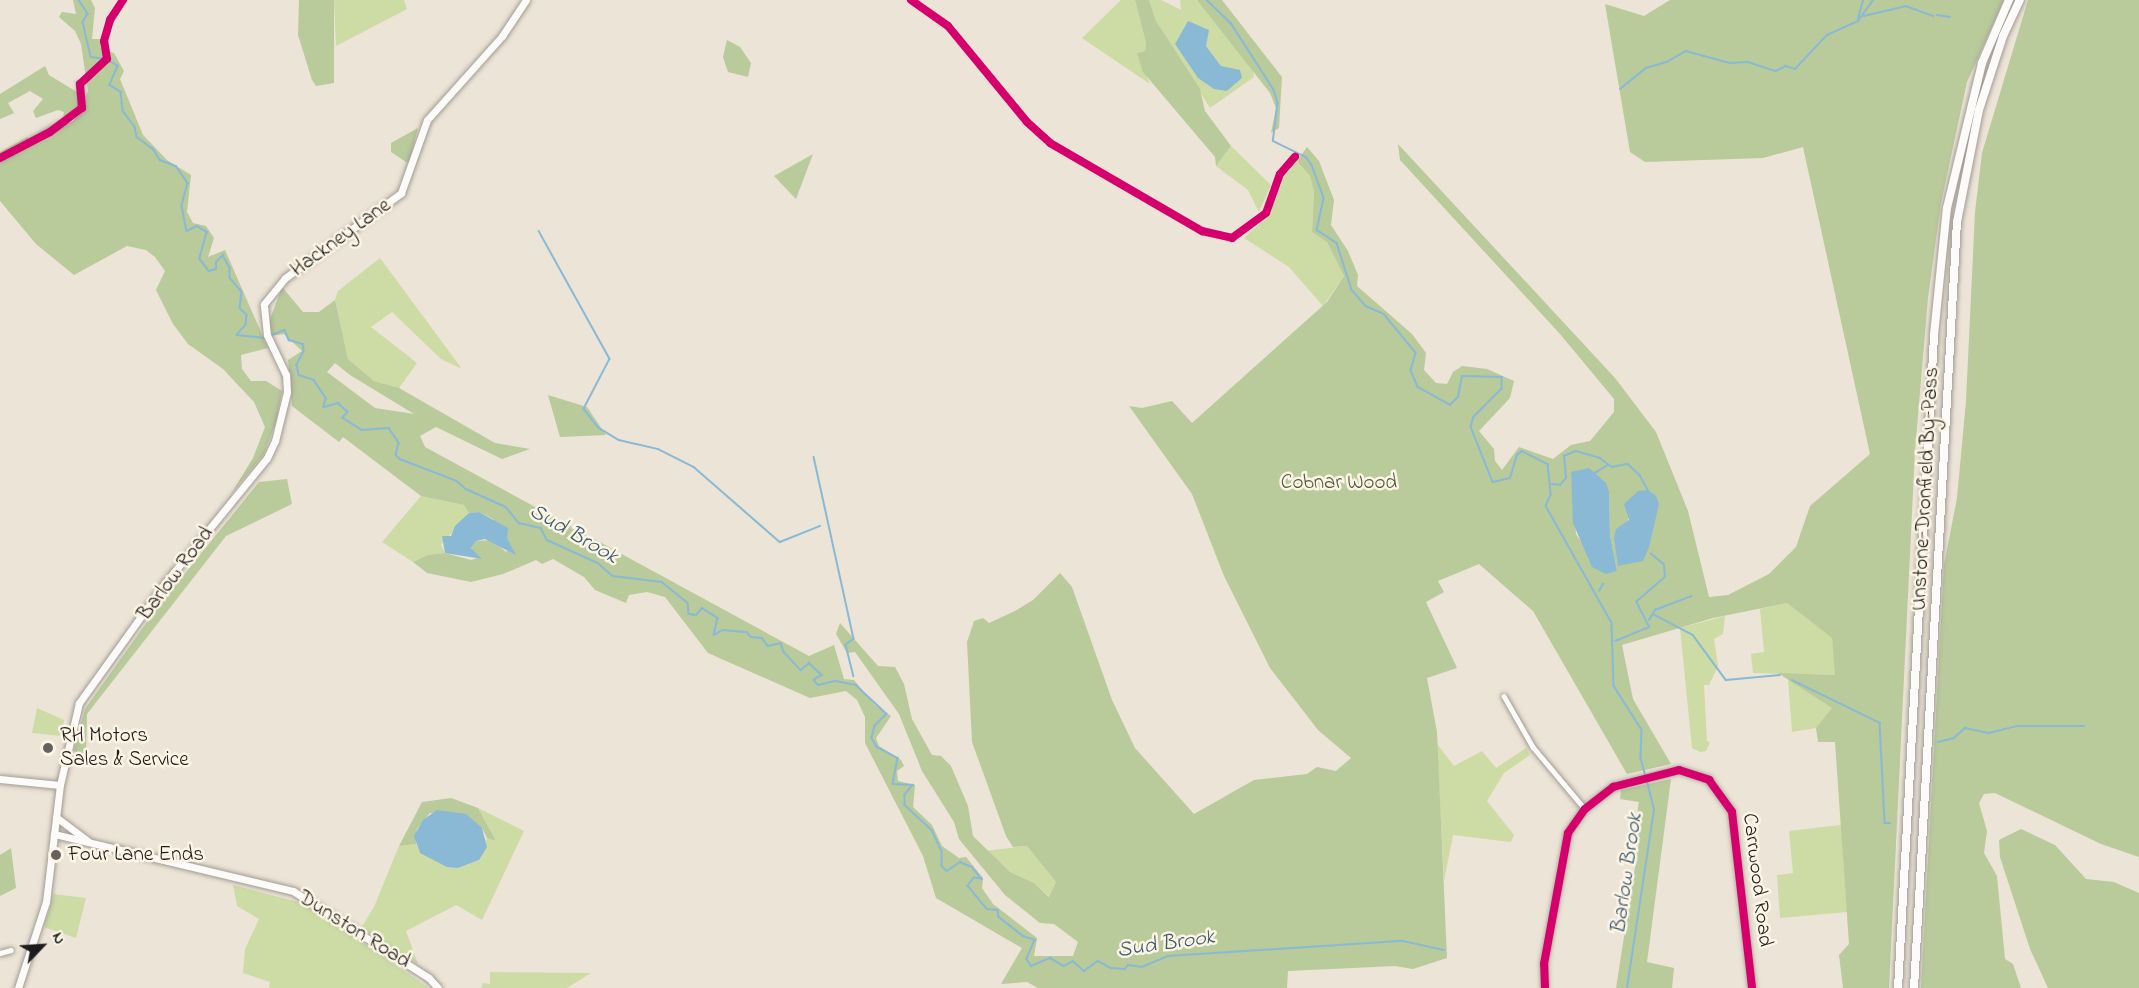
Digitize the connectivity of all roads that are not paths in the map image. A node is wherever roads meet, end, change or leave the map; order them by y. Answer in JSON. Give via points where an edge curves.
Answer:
{"nodes":[{"id":1,"x":526,"y":0,"type":"edge"},
{"id":2,"x":2009,"y":0,"type":"edge"},
{"id":3,"x":2020,"y":0,"type":"edge"},
{"id":4,"x":80,"y":84,"type":"dead end"},
{"id":5,"x":0,"y":158,"type":"edge"},
{"id":6,"x":282,"y":363,"type":"joint"},
{"id":7,"x":1504,"y":696,"type":"dead end"},
{"id":8,"x":0,"y":779,"type":"edge"},
{"id":9,"x":60,"y":786,"type":"junction"},
{"id":10,"x":1585,"y":809,"type":"junction"},
{"id":11,"x":56,"y":816,"type":"junction"},
{"id":12,"x":54,"y":834,"type":"junction"},
{"id":13,"x":88,"y":842,"type":"junction"},
{"id":14,"x":11,"y":950,"type":"dead end"},
{"id":15,"x":0,"y":951,"type":"edge"},
{"id":16,"x":18,"y":988,"type":"edge"},
{"id":17,"x":438,"y":988,"type":"edge"},
{"id":18,"x":1545,"y":988,"type":"edge"},
{"id":19,"x":1752,"y":988,"type":"edge"},
{"id":20,"x":1898,"y":988,"type":"edge"},
{"id":21,"x":1914,"y":988,"type":"edge"}],
"edges":[{"from":1,"to":6,"type":"main road","name":"Hackney Lane","via":[[495,44],[427,120],[401,193],[292,273],[269,296],[263,312],[267,335]]},
{"from":2,"to":20,"type":"highway","name":"Unstone-Dronfield By-Pass","via":[[1982,63],[1947,208],[1934,335]]},
{"from":3,"to":21,"type":"highway","name":"Unstone-Dronfield By-Pass","via":[[2003,36],[1979,110],[1957,222]]},
{"from":4,"to":5,"type":"street","via":[[82,108]]},
{"from":6,"to":9,"type":"main road","name":"Barlow Road","via":[[286,392],[281,423],[267,458],[165,583],[79,704]]},
{"from":7,"to":10,"type":"street","via":[[1533,747]]},
{"from":8,"to":9,"type":"main road"},
{"from":9,"to":11,"type":"main road","name":"Barlow Road"},
{"from":10,"to":18,"type":"street","via":[[1569,833],[1561,856],[1544,964]]},
{"from":10,"to":19,"type":"street","name":"Carrwood Road","via":[[1613,787],[1656,773],[1679,770],[1708,780],[1718,788],[1732,812]]},
{"from":11,"to":12,"type":"main road","name":"Barlow Road"},
{"from":11,"to":13,"type":"main road","name":"Dunston Road"},
{"from":12,"to":13,"type":"main road","name":"Dunston Road"},
{"from":12,"to":16,"type":"main road","name":"Barlow Road","via":[[46,902]]},
{"from":13,"to":17,"type":"main road","name":"Dunston Road","via":[[293,891],[429,978]]},
{"from":14,"to":15,"type":"street"}]}
